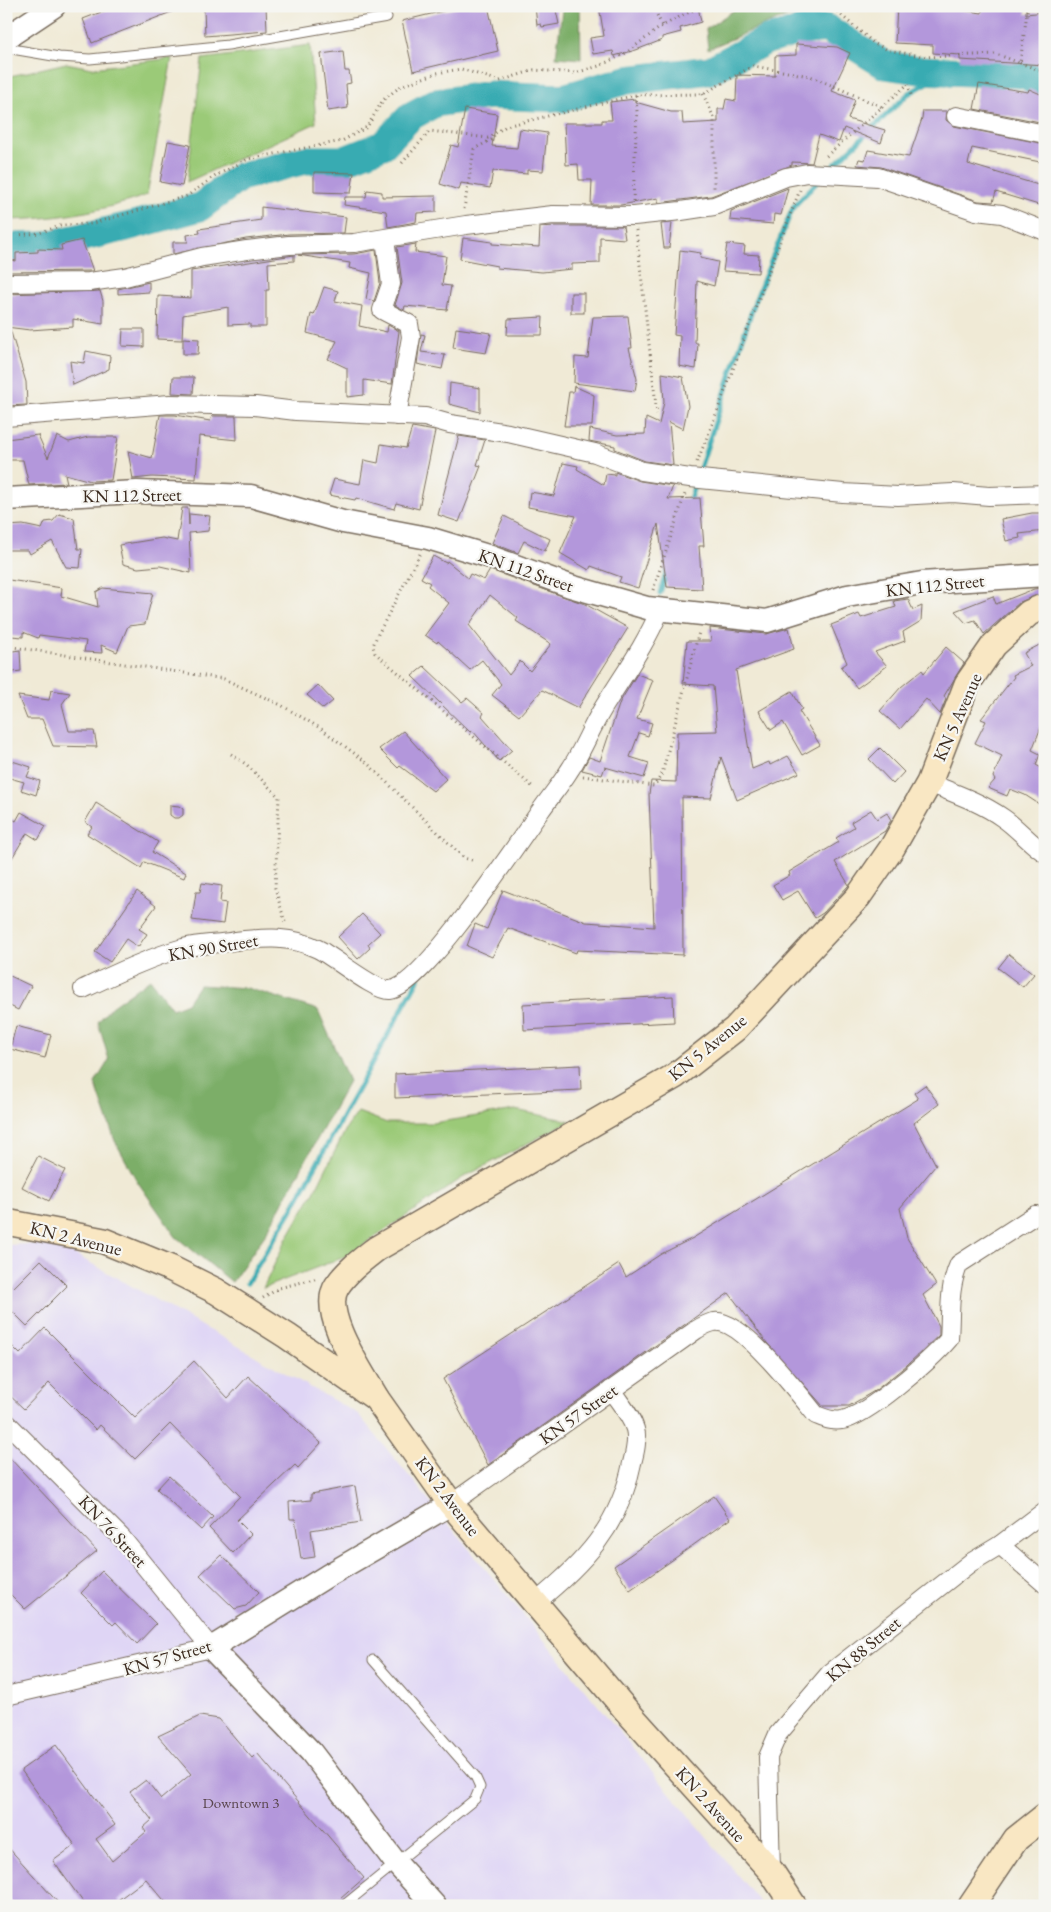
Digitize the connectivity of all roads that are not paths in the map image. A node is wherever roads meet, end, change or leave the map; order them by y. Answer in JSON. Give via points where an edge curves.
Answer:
{"nodes":[{"id":1,"x":54,"y":6,"type":"edge"},
{"id":2,"x":387,"y":17,"type":"dead end"},
{"id":3,"x":6,"y":38,"type":"edge"},
{"id":4,"x":6,"y":48,"type":"edge"},
{"id":5,"x":956,"y":116,"type":"dead end"},
{"id":6,"x":1045,"y":134,"type":"edge"},
{"id":7,"x":1045,"y":231,"type":"edge"},
{"id":8,"x":386,"y":238,"type":"junction"},
{"id":9,"x":6,"y":283,"type":"edge"},
{"id":10,"x":397,"y":416,"type":"junction"},
{"id":11,"x":6,"y":417,"type":"edge"},
{"id":12,"x":1045,"y":494,"type":"edge"},
{"id":13,"x":6,"y":499,"type":"edge"},
{"id":14,"x":1045,"y":575,"type":"edge"},
{"id":15,"x":1045,"y":606,"type":"edge"},
{"id":16,"x":654,"y":609,"type":"junction"},
{"id":17,"x":929,"y":783,"type":"junction"},
{"id":18,"x":1045,"y":853,"type":"edge"},
{"id":19,"x":83,"y":989,"type":"dead end"},
{"id":20,"x":1045,"y":1216,"type":"edge"},
{"id":21,"x":6,"y":1222,"type":"edge"},
{"id":22,"x":611,"y":1390,"type":"junction"},
{"id":23,"x":376,"y":1398,"type":"junction"},
{"id":24,"x":6,"y":1422,"type":"edge"},
{"id":25,"x":451,"y":1504,"type":"junction"},
{"id":26,"x":1045,"y":1511,"type":"edge"},
{"id":27,"x":1000,"y":1545,"type":"junction"},
{"id":28,"x":1045,"y":1584,"type":"edge"},
{"id":29,"x":535,"y":1604,"type":"junction"},
{"id":30,"x":211,"y":1648,"type":"junction"},
{"id":31,"x":373,"y":1660,"type":"dead end"},
{"id":32,"x":6,"y":1696,"type":"edge"},
{"id":33,"x":1045,"y":1816,"type":"edge"},
{"id":34,"x":396,"y":1863,"type":"junction"},
{"id":35,"x":771,"y":1870,"type":"junction"},
{"id":36,"x":344,"y":1906,"type":"edge"},
{"id":37,"x":435,"y":1906,"type":"edge"},
{"id":38,"x":794,"y":1906,"type":"edge"},
{"id":39,"x":971,"y":1906,"type":"edge"}],
"edges":[{"from":1,"to":3,"type":"street"},
{"from":2,"to":4,"type":"lane","via":[[228,45],[90,59]]},
{"from":5,"to":6,"type":"street"},
{"from":7,"to":8,"type":"street","via":[[1002,214],[976,211],[878,178],[807,173],[786,177],[714,206],[634,216],[553,215]]},
{"from":8,"to":9,"type":"street","via":[[247,250],[89,282]]},
{"from":8,"to":10,"type":"street","via":[[391,284],[382,310],[409,324],[411,337]]},
{"from":10,"to":11,"type":"street","via":[[170,404]]},
{"from":10,"to":12,"type":"street","via":[[425,417],[508,433],[595,453],[642,471],[690,478],[843,494]]},
{"from":13,"to":16,"type":"street","name":"KN 112 Street","via":[[137,492],[250,496],[343,522],[428,538],[570,586]]},
{"from":14,"to":16,"type":"street","name":"KN 112 Street","via":[[922,583],[847,596],[767,621]]},
{"from":15,"to":17,"type":"main road","name":"KN 5 Avenue","via":[[1029,613],[994,645],[967,684]]},
{"from":16,"to":19,"type":"street","name":"KN 90 Street","via":[[650,634],[601,712],[570,770],[445,940],[397,989],[376,988],[318,949],[292,939],[272,937],[185,948]]},
{"from":17,"to":18,"type":"street","via":[[973,800],[1004,818]]},
{"from":17,"to":23,"type":"main road","name":"KN 5 Avenue","via":[[892,848],[858,897],[735,1029],[675,1076],[376,1249],[353,1267],[336,1287],[331,1302],[335,1321]]},
{"from":20,"to":22,"type":"street","name":"KN 57 Street","via":[[1036,1215],[959,1264],[952,1277],[949,1298],[949,1339],[907,1379],[857,1415],[841,1420],[826,1420],[816,1415],[753,1342],[731,1325],[715,1322],[696,1330]]},
{"from":21,"to":23,"type":"main road","name":"KN 2 Avenue","via":[[104,1241],[170,1268],[245,1309]]},
{"from":22,"to":25,"type":"street","name":"KN 57 Street"},
{"from":22,"to":29,"type":"street","via":[[636,1431],[630,1475],[605,1533],[589,1554]]},
{"from":23,"to":25,"type":"main road","name":"KN 2 Avenue"},
{"from":24,"to":30,"type":"street","name":"KN 76 Street","via":[[122,1537]]},
{"from":25,"to":29,"type":"main road","name":"KN 2 Avenue"},
{"from":25,"to":30,"type":"street","name":"KN 57 Street"},
{"from":26,"to":27,"type":"street","name":"KN 88 Street"},
{"from":27,"to":28,"type":"street"},
{"from":27,"to":35,"type":"street","name":"KN 88 Street","via":[[970,1563],[830,1673],[778,1734],[768,1757]]},
{"from":29,"to":35,"type":"main road","name":"KN 2 Avenue"},
{"from":30,"to":32,"type":"street","name":"KN 57 Street"},
{"from":30,"to":34,"type":"street","via":[[311,1752]]},
{"from":31,"to":34,"type":"lane","via":[[475,1776],[480,1787],[475,1799]]},
{"from":33,"to":39,"type":"main road","via":[[1016,1839]]},
{"from":34,"to":36,"type":"lane"},
{"from":34,"to":37,"type":"street"},
{"from":35,"to":38,"type":"main road","name":"KN 2 Avenue"}]}
